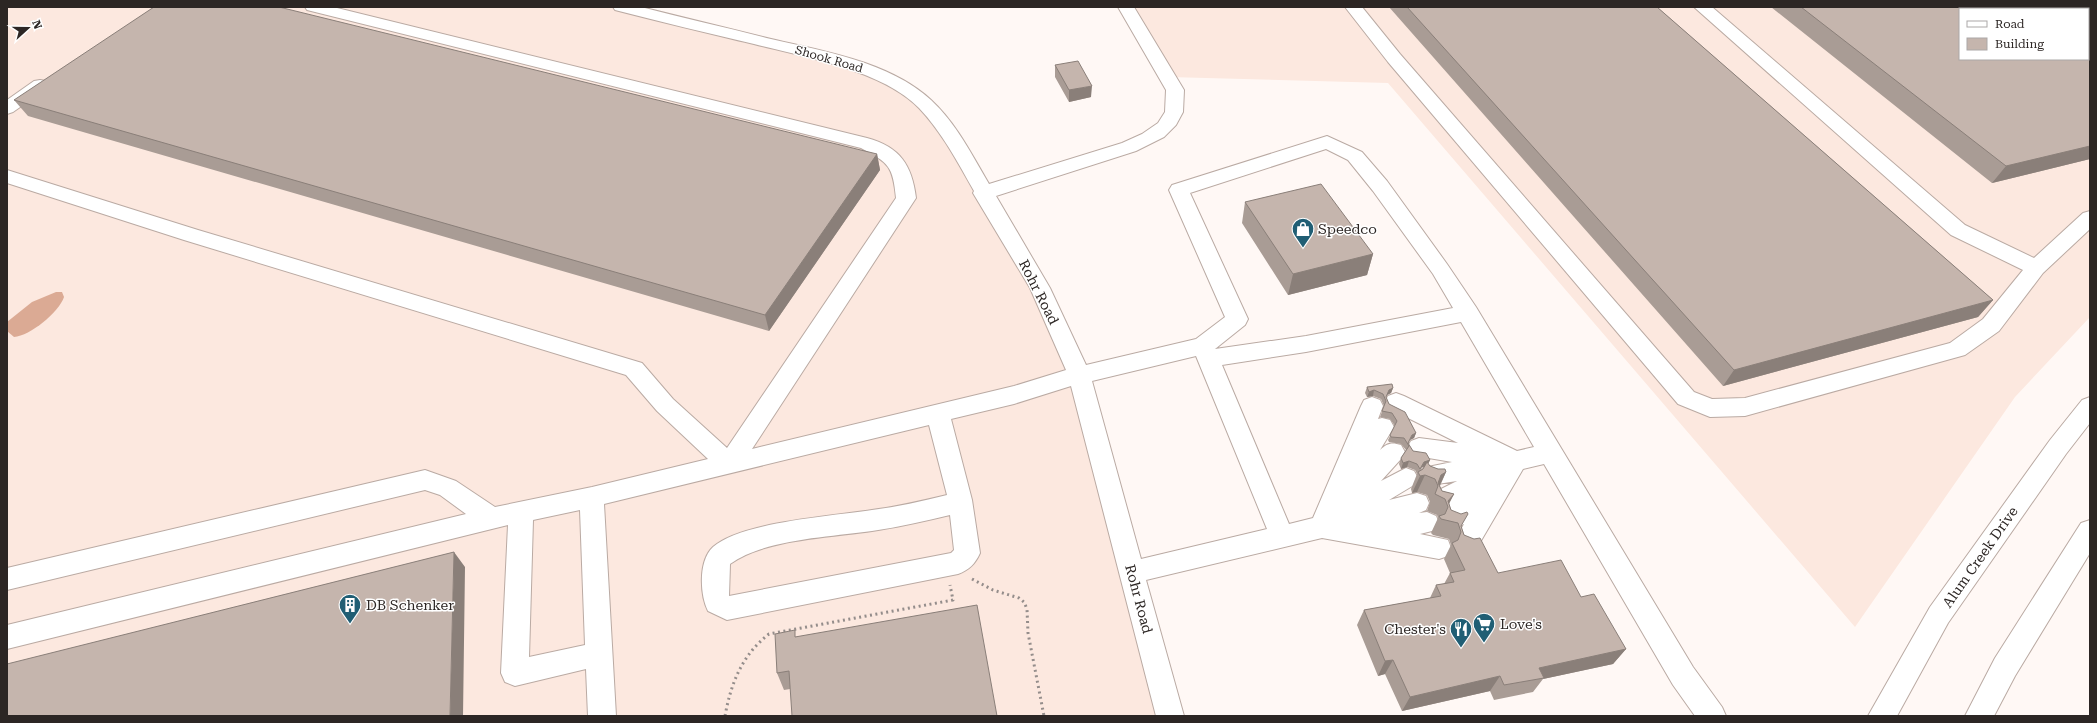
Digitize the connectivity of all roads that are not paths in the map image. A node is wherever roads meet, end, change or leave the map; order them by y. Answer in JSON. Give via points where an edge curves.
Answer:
{"nodes":[{"id":1,"x":313,"y":7,"type":"edge"},
{"id":2,"x":621,"y":7,"type":"edge"},
{"id":3,"x":1126,"y":7,"type":"edge"},
{"id":4,"x":1353,"y":7,"type":"edge"},
{"id":5,"x":1702,"y":7,"type":"edge"},
{"id":6,"x":53,"y":77,"type":"edge"},
{"id":7,"x":7,"y":108,"type":"edge"},
{"id":8,"x":7,"y":176,"type":"edge"},
{"id":9,"x":984,"y":193,"type":"junction"},
{"id":10,"x":2090,"y":218,"type":"edge"},
{"id":11,"x":2036,"y":268,"type":"junction"},
{"id":12,"x":1468,"y":313,"type":"junction"},
{"id":13,"x":1206,"y":352,"type":"junction"},
{"id":14,"x":1079,"y":376,"type":"junction"},
{"id":15,"x":1396,"y":402,"type":"dead end"},
{"id":16,"x":1372,"y":406,"type":"dead end"},
{"id":17,"x":2090,"y":406,"type":"edge"},
{"id":18,"x":938,"y":413,"type":"junction"},
{"id":19,"x":1406,"y":423,"type":"edge"},
{"id":20,"x":1382,"y":427,"type":"dead end"},
{"id":21,"x":1419,"y":448,"type":"dead end"},
{"id":22,"x":1393,"y":452,"type":"dead end"},
{"id":23,"x":1550,"y":453,"type":"junction"},
{"id":24,"x":1515,"y":461,"type":"junction"},
{"id":25,"x":729,"y":464,"type":"junction"},
{"id":26,"x":1432,"y":474,"type":"edge"},
{"id":27,"x":1406,"y":478,"type":"dead end"},
{"id":28,"x":592,"y":497,"type":"junction"},
{"id":29,"x":960,"y":502,"type":"junction"},
{"id":30,"x":1448,"y":509,"type":"edge"},
{"id":31,"x":520,"y":512,"type":"junction"},
{"id":32,"x":1422,"y":513,"type":"dead end"},
{"id":33,"x":492,"y":518,"type":"junction"},
{"id":34,"x":1322,"y":527,"type":"junction"},
{"id":35,"x":2090,"y":531,"type":"edge"},
{"id":36,"x":1282,"y":536,"type":"junction"},
{"id":37,"x":1466,"y":543,"type":"edge"},
{"id":38,"x":1439,"y":548,"type":"dead end"},
{"id":39,"x":1131,"y":572,"type":"junction"},
{"id":40,"x":7,"y":579,"type":"edge"},
{"id":41,"x":7,"y":636,"type":"edge"},
{"id":42,"x":600,"y":654,"type":"junction"},
{"id":43,"x":602,"y":716,"type":"edge"},
{"id":44,"x":1170,"y":716,"type":"edge"},
{"id":45,"x":1712,"y":716,"type":"edge"},
{"id":46,"x":1882,"y":716,"type":"edge"},
{"id":47,"x":1979,"y":716,"type":"edge"}],
"edges":[{"from":1,"to":25,"type":"street","via":[[867,144],[889,155],[899,164],[904,178],[906,198]]},
{"from":2,"to":9,"type":"street","name":"Shook Road","via":[[838,60],[889,79],[915,96],[942,124]]},
{"from":3,"to":9,"type":"street","via":[[1175,90],[1174,117],[1149,139]]},
{"from":4,"to":11,"type":"street","via":[[1686,398],[1710,408],[1745,407],[1957,349],[1990,325]]},
{"from":5,"to":11,"type":"street","via":[[1958,230]]},
{"from":6,"to":7,"type":"street"},
{"from":8,"to":25,"type":"street","via":[[191,235],[634,369],[665,405]]},
{"from":9,"to":14,"type":"street","name":"Rohr Road","via":[[1040,288]]},
{"from":10,"to":11,"type":"street"},
{"from":12,"to":13,"type":"street","via":[[1260,352]]},
{"from":12,"to":13,"type":"street","via":[[1440,269],[1380,186],[1355,156],[1327,142],[1179,190],[1237,319]]},
{"from":12,"to":23,"type":"street"},
{"from":13,"to":14,"type":"street"},
{"from":13,"to":36,"type":"street"},
{"from":14,"to":18,"type":"street"},
{"from":14,"to":39,"type":"street","name":"Rohr Road"},
{"from":15,"to":24,"type":"street"},
{"from":16,"to":34,"type":"street"},
{"from":17,"to":46,"type":"street","name":"Alum Creek Drive","via":[[1939,615]]},
{"from":18,"to":25,"type":"street"},
{"from":18,"to":29,"type":"street"},
{"from":19,"to":24,"type":"street"},
{"from":20,"to":34,"type":"street"},
{"from":21,"to":24,"type":"street"},
{"from":22,"to":34,"type":"street"},
{"from":23,"to":24,"type":"street"},
{"from":23,"to":45,"type":"street","via":[[1683,676]]},
{"from":24,"to":26,"type":"street"},
{"from":24,"to":30,"type":"street"},
{"from":24,"to":37,"type":"street"},
{"from":25,"to":28,"type":"street"},
{"from":27,"to":34,"type":"street"},
{"from":28,"to":31,"type":"street"},
{"from":28,"to":42,"type":"street"},
{"from":29,"to":29,"type":"street","via":[[888,518],[761,538],[733,547],[720,556],[715,579],[717,603],[727,608],[958,563],[967,553]]},
{"from":31,"to":33,"type":"street"},
{"from":31,"to":42,"type":"street","via":[[515,673]]},
{"from":32,"to":34,"type":"street"},
{"from":33,"to":40,"type":"street","via":[[448,488],[425,480]]},
{"from":33,"to":41,"type":"street"},
{"from":34,"to":36,"type":"street"},
{"from":34,"to":38,"type":"street"},
{"from":35,"to":47,"type":"street","via":[[2004,667]]},
{"from":36,"to":39,"type":"street"},
{"from":39,"to":44,"type":"street","name":"Rohr Road"},
{"from":42,"to":43,"type":"street"}]}
